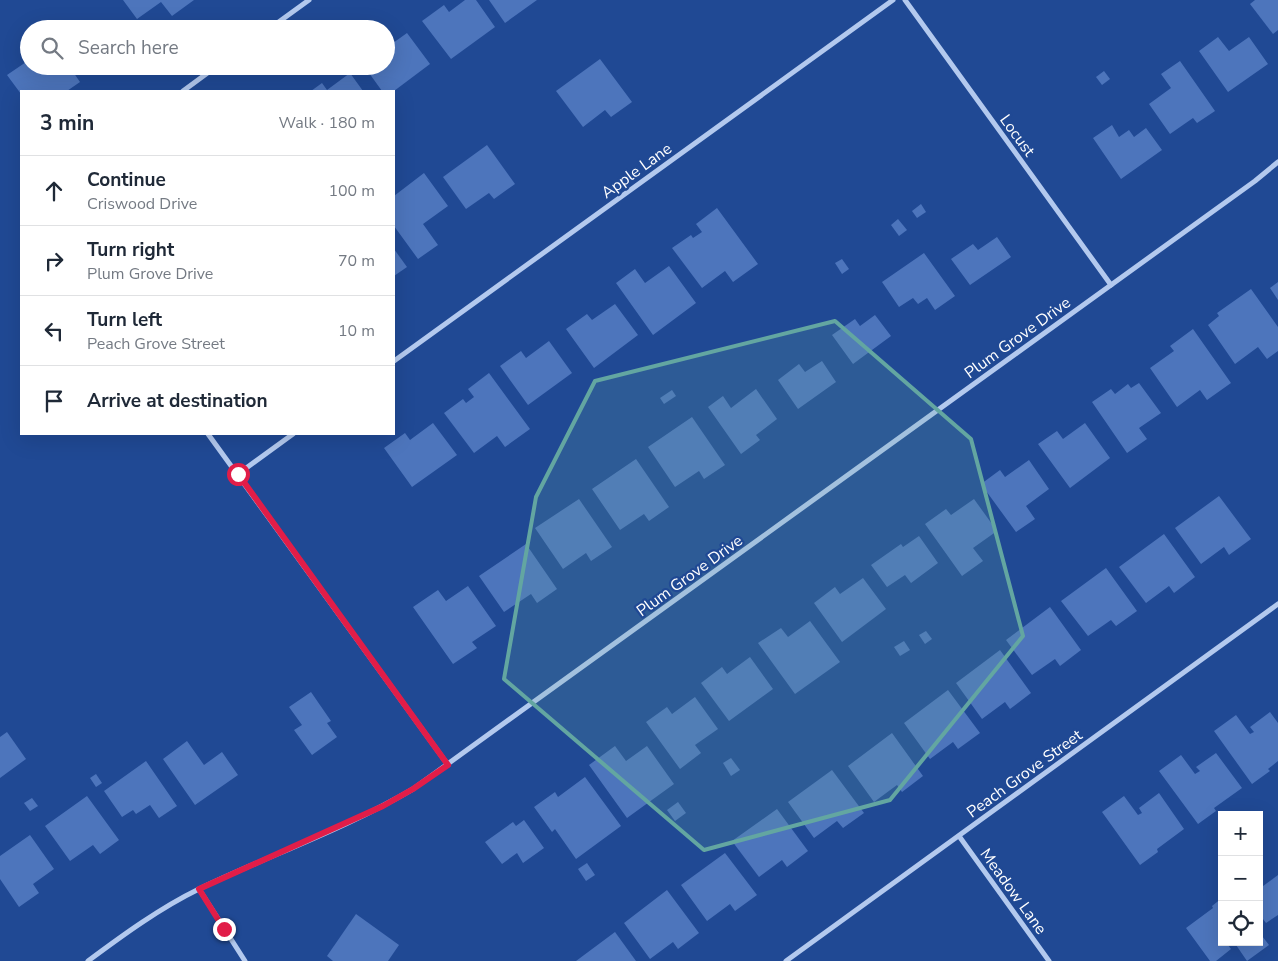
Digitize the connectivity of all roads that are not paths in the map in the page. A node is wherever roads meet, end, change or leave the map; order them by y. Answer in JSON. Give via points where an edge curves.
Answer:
{"nodes":[{"id":1,"x":309,"y":0,"type":"edge"},
{"id":2,"x":893,"y":0,"type":"edge"},
{"id":3,"x":906,"y":0,"type":"edge"},
{"id":4,"x":281,"y":20,"type":"edge"},
{"id":5,"x":205,"y":75,"type":"edge"},
{"id":6,"x":184,"y":90,"type":"edge"},
{"id":7,"x":1278,"y":162,"type":"edge"},
{"id":8,"x":1111,"y":285,"type":"junction"},
{"id":9,"x":395,"y":360,"type":"edge"},
{"id":10,"x":209,"y":435,"type":"edge"},
{"id":11,"x":292,"y":435,"type":"edge"},
{"id":12,"x":238,"y":474,"type":"junction"},
{"id":13,"x":1278,"y":604,"type":"edge"},
{"id":14,"x":448,"y":765,"type":"junction"},
{"id":15,"x":959,"y":836,"type":"junction"},
{"id":16,"x":199,"y":889,"type":"junction"},
{"id":17,"x":88,"y":961,"type":"edge"},
{"id":18,"x":245,"y":961,"type":"edge"},
{"id":19,"x":786,"y":961,"type":"edge"},
{"id":20,"x":1049,"y":961,"type":"edge"}],
"edges":[{"from":1,"to":4,"type":"street"},
{"from":2,"to":9,"type":"street","name":"Apple Lane"},
{"from":3,"to":8,"type":"street","name":"Locust"},
{"from":5,"to":6,"type":"street"},
{"from":7,"to":8,"type":"street","name":"Plum Grove Drive"},
{"from":8,"to":14,"type":"street","name":"Plum Grove Drive"},
{"from":10,"to":12,"type":"street"},
{"from":11,"to":12,"type":"street"},
{"from":12,"to":14,"type":"street"},
{"from":13,"to":15,"type":"street","name":"Peach Grove Street"},
{"from":14,"to":16,"type":"street","name":"Plum Grove Drive","via":[[383,806]]},
{"from":15,"to":19,"type":"street","name":"Peach Grove Street"},
{"from":15,"to":20,"type":"street","name":"Meadow Lane"},
{"from":16,"to":17,"type":"street","name":"Plum Grove Drive","via":[[142,922]]},
{"from":16,"to":18,"type":"street"}]}
